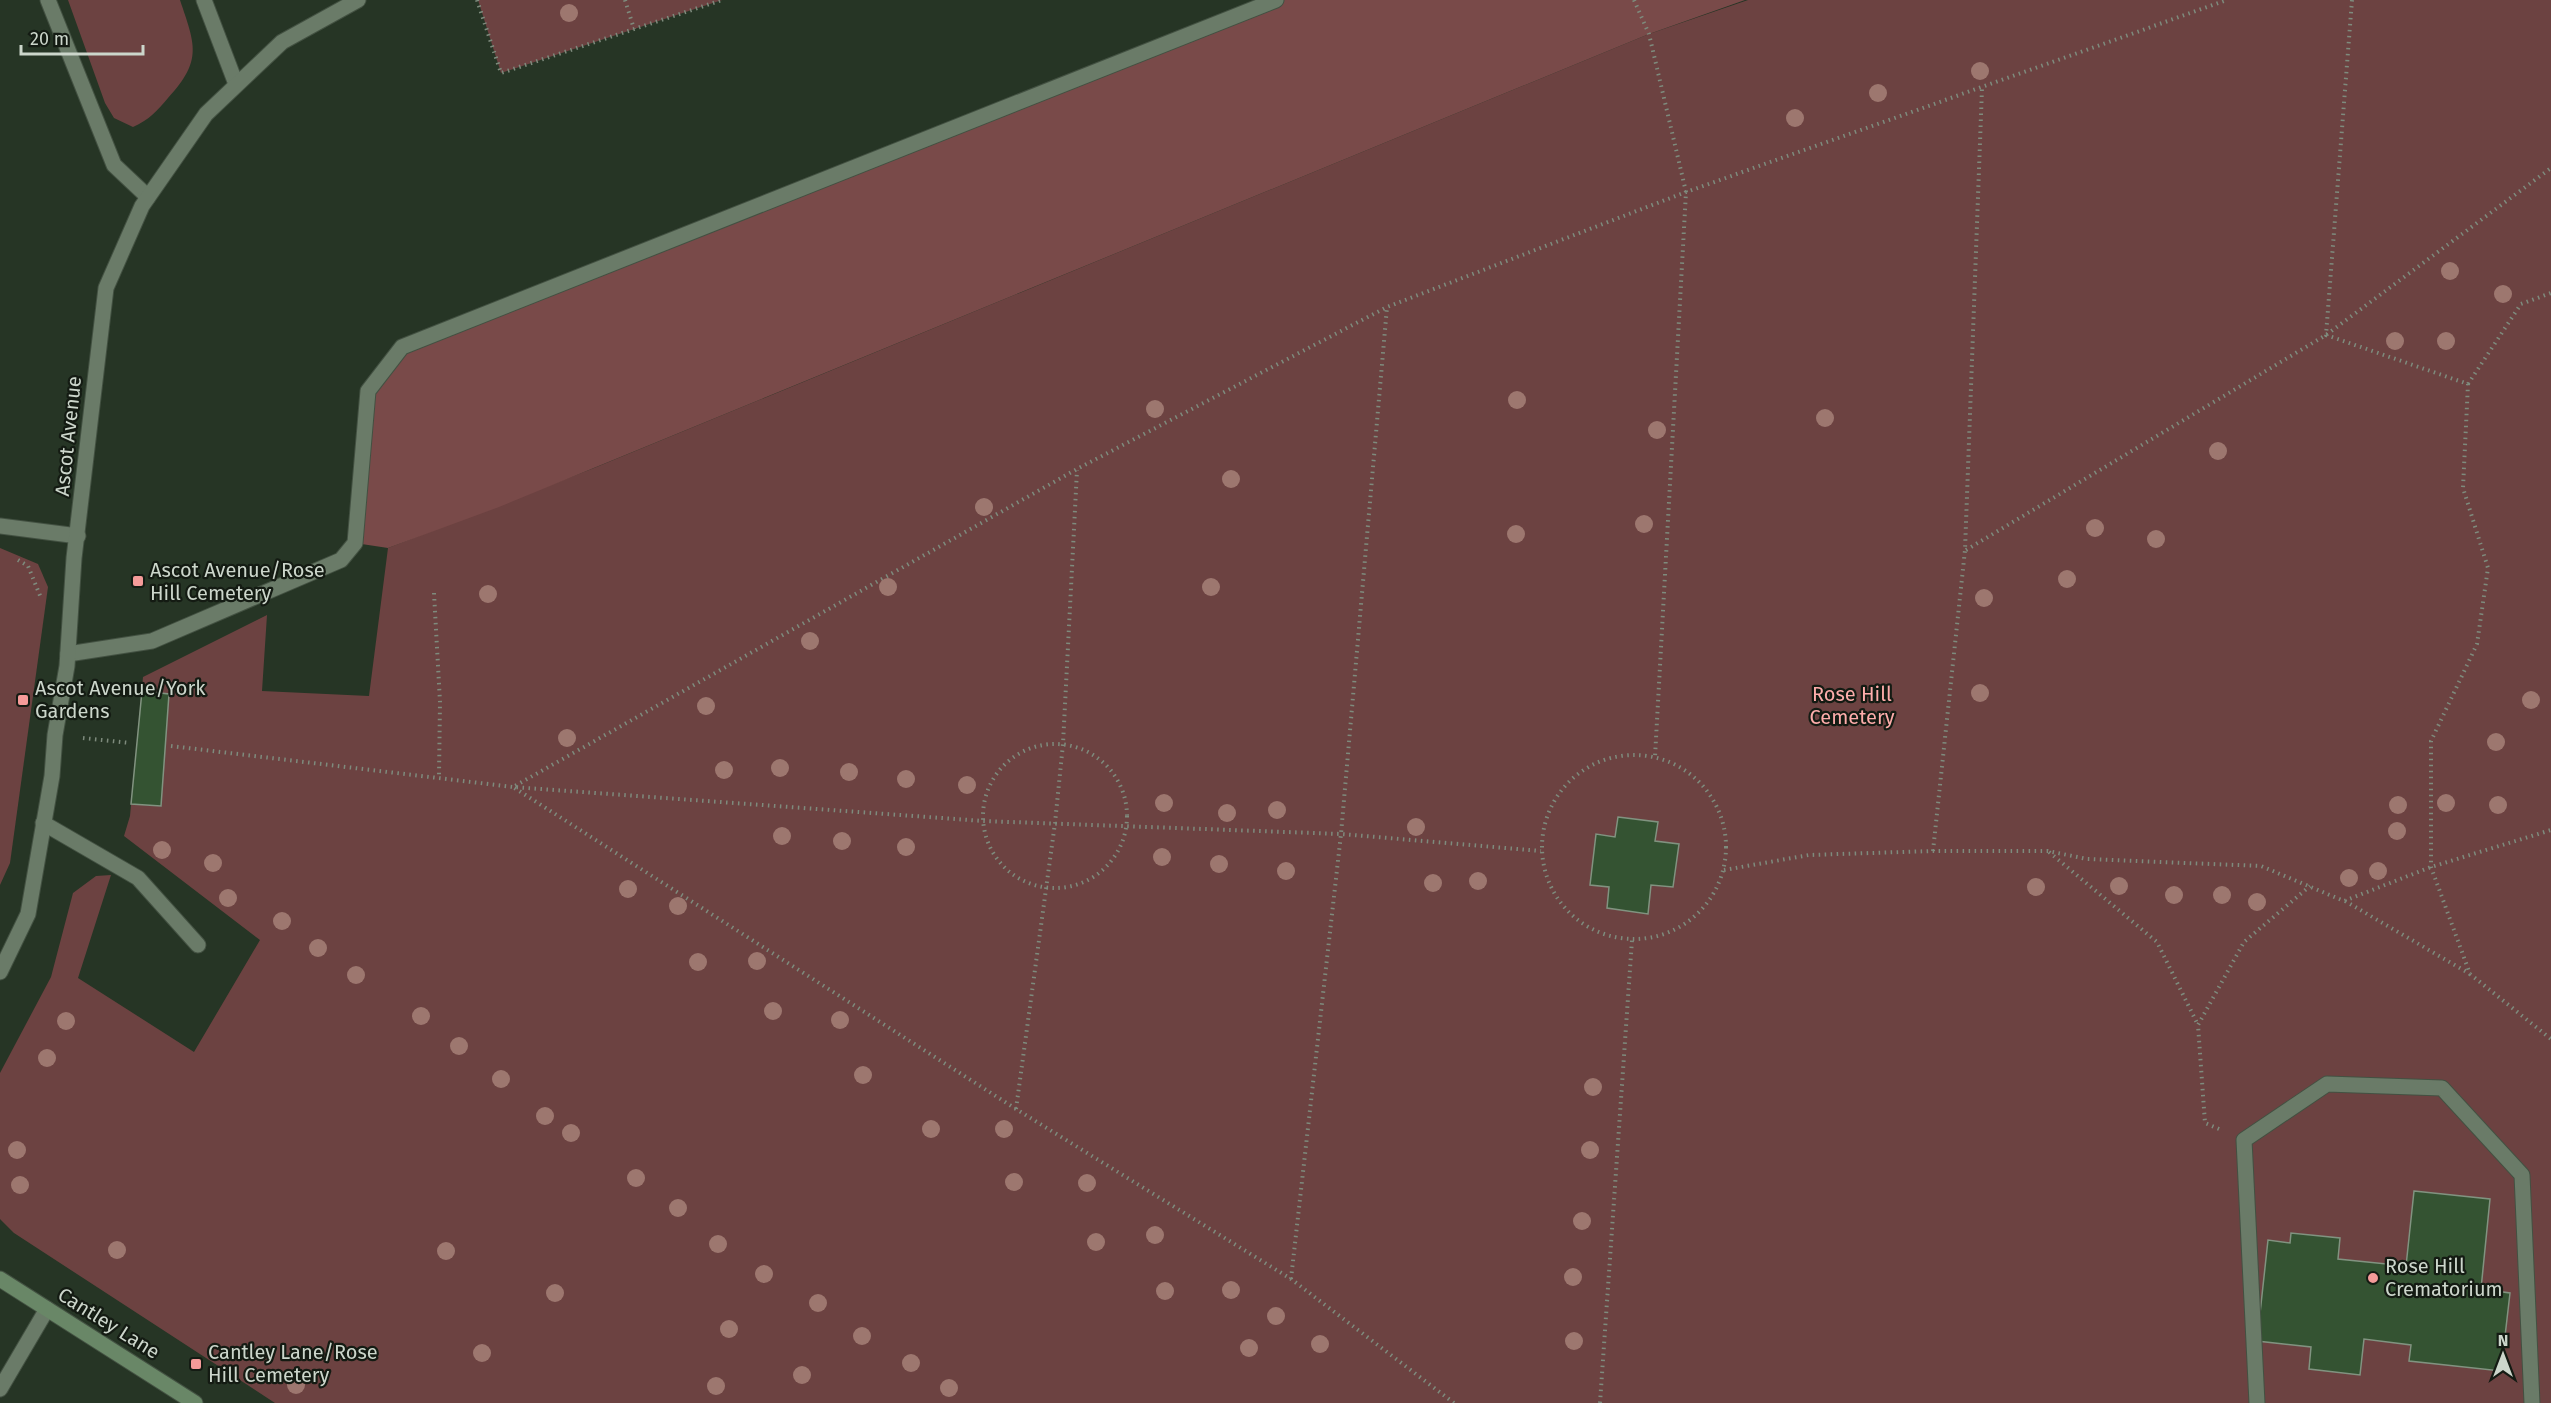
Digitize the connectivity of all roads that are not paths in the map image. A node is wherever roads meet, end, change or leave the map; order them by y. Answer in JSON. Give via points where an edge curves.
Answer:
{"nodes":[{"id":1,"x":48,"y":0,"type":"edge"},
{"id":2,"x":204,"y":0,"type":"edge"},
{"id":3,"x":358,"y":0,"type":"edge"},
{"id":4,"x":1276,"y":0,"type":"edge"},
{"id":5,"x":236,"y":84,"type":"junction"},
{"id":6,"x":148,"y":196,"type":"junction"},
{"id":7,"x":0,"y":526,"type":"edge"},
{"id":8,"x":78,"y":537,"type":"junction"},
{"id":9,"x":68,"y":654,"type":"junction"},
{"id":10,"x":44,"y":823,"type":"junction"},
{"id":11,"x":198,"y":945,"type":"dead end"},
{"id":12,"x":0,"y":972,"type":"edge"},
{"id":13,"x":0,"y":1279,"type":"edge"},
{"id":14,"x":48,"y":1309,"type":"junction"},
{"id":15,"x":0,"y":1389,"type":"edge"},
{"id":16,"x":195,"y":1403,"type":"edge"},
{"id":17,"x":2257,"y":1403,"type":"edge"},
{"id":18,"x":2532,"y":1403,"type":"edge"}],
"edges":[{"from":1,"to":6,"type":"street","via":[[114,165]]},
{"from":2,"to":5,"type":"street"},
{"from":3,"to":5,"type":"street","name":"Ascot Avenue","via":[[282,42]]},
{"from":4,"to":9,"type":"street","via":[[402,347],[368,391],[356,543],[341,560],[152,641]]},
{"from":5,"to":6,"type":"street","name":"Ascot Avenue","via":[[206,114]]},
{"from":6,"to":8,"type":"street","name":"Ascot Avenue","via":[[106,288]]},
{"from":7,"to":8,"type":"street"},
{"from":8,"to":9,"type":"street","name":"Ascot Avenue"},
{"from":9,"to":10,"type":"street","name":"Ascot Avenue"},
{"from":10,"to":11,"type":"street","via":[[138,878]]},
{"from":10,"to":12,"type":"street","name":"Ascot Avenue","via":[[28,914]]},
{"from":13,"to":14,"type":"main road","name":"Cantley Lane"},
{"from":14,"to":15,"type":"street"},
{"from":14,"to":16,"type":"main road","name":"Cantley Lane"},
{"from":17,"to":18,"type":"street","via":[[2244,1140],[2327,1084],[2442,1088],[2522,1175]]}]}
